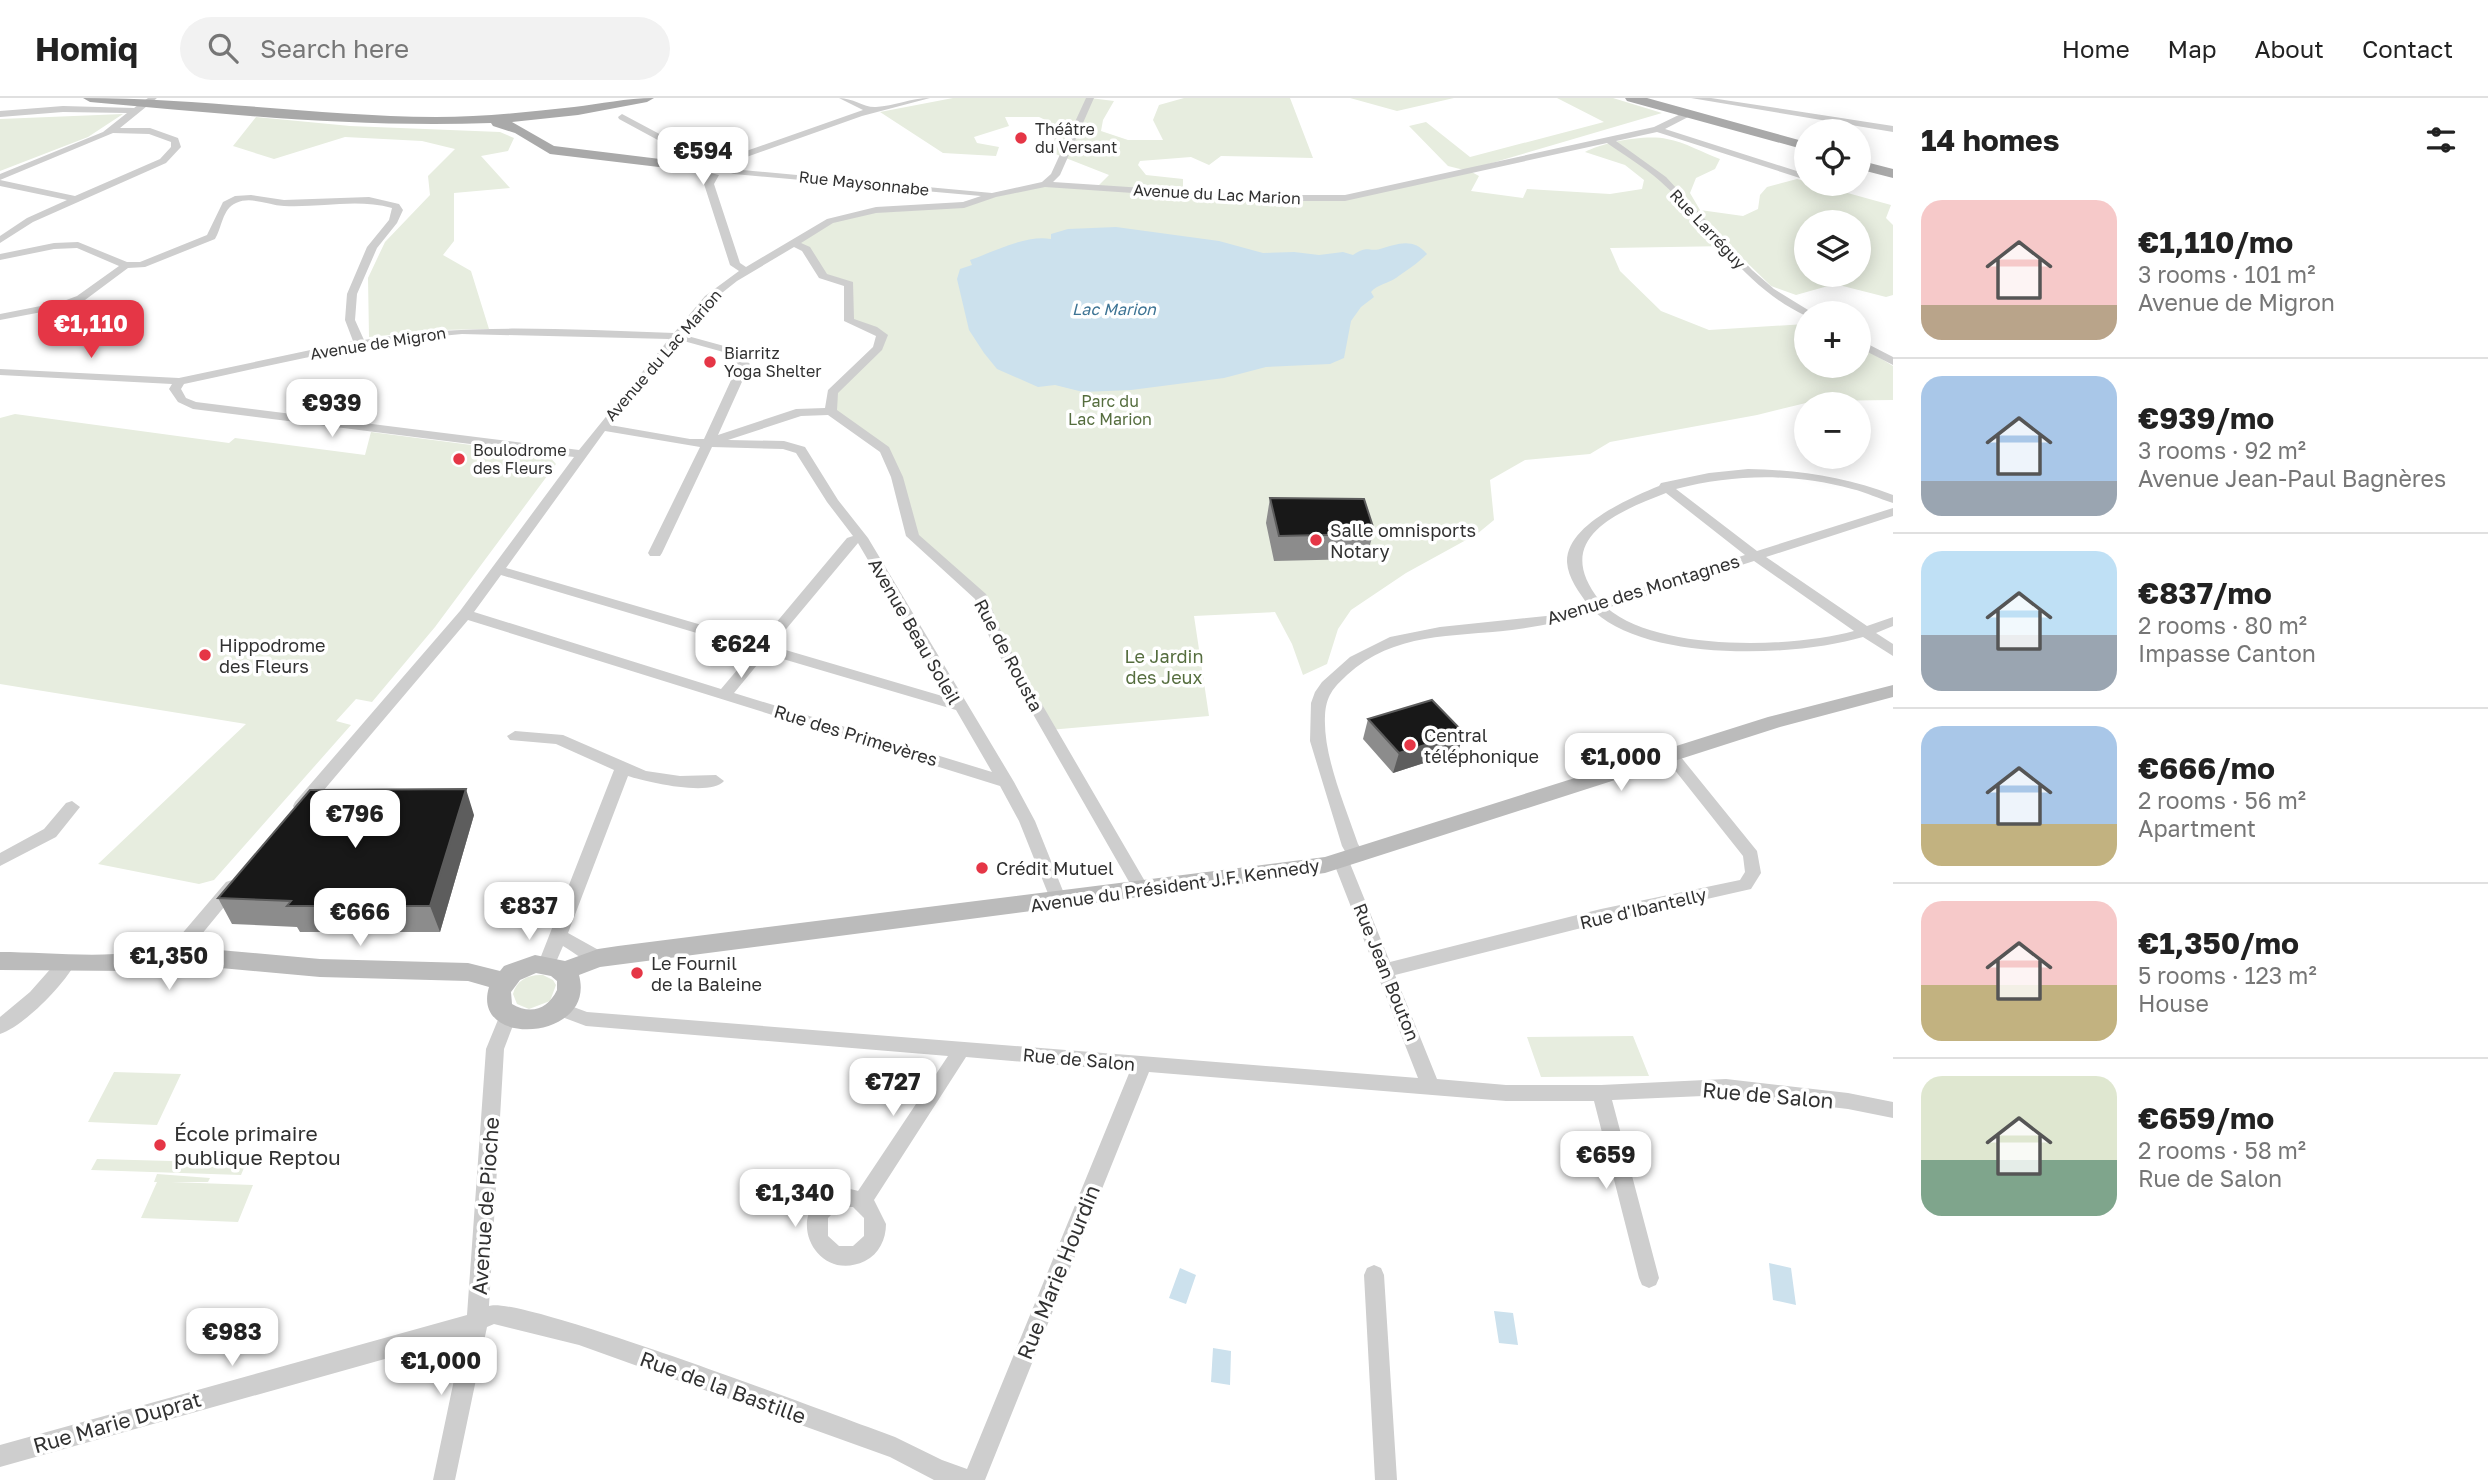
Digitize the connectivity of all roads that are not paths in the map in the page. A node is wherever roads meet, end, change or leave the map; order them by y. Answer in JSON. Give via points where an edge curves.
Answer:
{"nodes":[{"id":1,"x":90,"y":98,"type":"edge"},
{"id":2,"x":622,"y":98,"type":"edge"},
{"id":3,"x":843,"y":98,"type":"edge"},
{"id":4,"x":926,"y":98,"type":"edge"},
{"id":5,"x":1090,"y":98,"type":"edge"},
{"id":6,"x":1632,"y":98,"type":"edge"},
{"id":7,"x":1695,"y":98,"type":"edge"},
{"id":8,"x":645,"y":99,"type":"edge"},
{"id":9,"x":145,"y":103,"type":"edge"},
{"id":10,"x":872,"y":111,"type":"junction"},
{"id":11,"x":1689,"y":113,"type":"junction"},
{"id":12,"x":0,"y":114,"type":"edge"},
{"id":13,"x":622,"y":117,"type":"dead end"},
{"id":14,"x":469,"y":121,"type":"junction"},
{"id":15,"x":1657,"y":129,"type":"junction"},
{"id":16,"x":113,"y":130,"type":"junction"},
{"id":17,"x":1893,"y":130,"type":"edge"},
{"id":18,"x":531,"y":137,"type":"junction"},
{"id":19,"x":1610,"y":141,"type":"junction"},
{"id":20,"x":1794,"y":143,"type":"edge"},
{"id":21,"x":680,"y":161,"type":"junction"},
{"id":22,"x":1871,"y":164,"type":"edge"},
{"id":23,"x":717,"y":168,"type":"junction"},
{"id":24,"x":1893,"y":170,"type":"edge"},
{"id":25,"x":1794,"y":173,"type":"edge"},
{"id":26,"x":0,"y":177,"type":"edge"},
{"id":27,"x":0,"y":183,"type":"edge"},
{"id":28,"x":1045,"y":184,"type":"junction"},
{"id":29,"x":994,"y":195,"type":"junction"},
{"id":30,"x":74,"y":200,"type":"junction"},
{"id":31,"x":0,"y":240,"type":"edge"},
{"id":32,"x":793,"y":243,"type":"junction"},
{"id":33,"x":0,"y":257,"type":"edge"},
{"id":34,"x":126,"y":265,"type":"junction"},
{"id":35,"x":747,"y":271,"type":"junction"},
{"id":36,"x":1794,"y":305,"type":"edge"},
{"id":37,"x":0,"y":317,"type":"edge"},
{"id":38,"x":676,"y":336,"type":"junction"},
{"id":39,"x":360,"y":344,"type":"junction"},
{"id":40,"x":1871,"y":349,"type":"edge"},
{"id":41,"x":1893,"y":362,"type":"edge"},
{"id":42,"x":0,"y":372,"type":"edge"},
{"id":43,"x":179,"y":382,"type":"junction"},
{"id":44,"x":831,"y":411,"type":"junction"},
{"id":45,"x":602,"y":427,"type":"junction"},
{"id":46,"x":709,"y":443,"type":"junction"},
{"id":47,"x":581,"y":454,"type":"junction"},
{"id":48,"x":1665,"y":486,"type":"junction"},
{"id":49,"x":1893,"y":499,"type":"edge"},
{"id":50,"x":1893,"y":512,"type":"edge"},
{"id":51,"x":861,"y":538,"type":"junction"},
{"id":52,"x":655,"y":553,"type":"dead end"},
{"id":53,"x":1754,"y":555,"type":"junction"},
{"id":54,"x":499,"y":570,"type":"junction"},
{"id":55,"x":1597,"y":608,"type":"junction"},
{"id":56,"x":465,"y":614,"type":"junction"},
{"id":57,"x":1893,"y":621,"type":"edge"},
{"id":58,"x":1868,"y":632,"type":"junction"},
{"id":59,"x":762,"y":649,"type":"junction"},
{"id":60,"x":1893,"y":651,"type":"edge"},
{"id":61,"x":1893,"y":691,"type":"edge"},
{"id":62,"x":1322,"y":692,"type":"joint"},
{"id":63,"x":725,"y":694,"type":"junction"},
{"id":64,"x":959,"y":706,"type":"junction"},
{"id":65,"x":515,"y":736,"type":"dead end"},
{"id":66,"x":1671,"y":755,"type":"junction"},
{"id":67,"x":623,"y":768,"type":"junction"},
{"id":68,"x":716,"y":781,"type":"dead end"},
{"id":69,"x":1006,"y":782,"type":"junction"},
{"id":70,"x":72,"y":807,"type":"dead end"},
{"id":71,"x":288,"y":820,"type":"edge"},
{"id":72,"x":1350,"y":858,"type":"junction"},
{"id":73,"x":0,"y":860,"type":"edge"},
{"id":74,"x":244,"y":872,"type":"edge"},
{"id":75,"x":1142,"y":890,"type":"junction"},
{"id":76,"x":1059,"y":901,"type":"junction"},
{"id":77,"x":559,"y":936,"type":"junction"},
{"id":78,"x":191,"y":948,"type":"junction"},
{"id":79,"x":598,"y":958,"type":"junction"},
{"id":80,"x":0,"y":961,"type":"edge"},
{"id":81,"x":67,"y":962,"type":"junction"},
{"id":82,"x":555,"y":967,"type":"junction"},
{"id":83,"x":1386,"y":970,"type":"junction"},
{"id":84,"x":504,"y":981,"type":"junction"},
{"id":85,"x":559,"y":1009,"type":"junction"},
{"id":86,"x":508,"y":1015,"type":"junction"},
{"id":87,"x":0,"y":1027,"type":"edge"},
{"id":88,"x":958,"y":1049,"type":"junction"},
{"id":89,"x":1140,"y":1064,"type":"junction"},
{"id":90,"x":1430,"y":1085,"type":"junction"},
{"id":91,"x":1601,"y":1093,"type":"junction"},
{"id":92,"x":1893,"y":1110,"type":"edge"},
{"id":93,"x":862,"y":1201,"type":"dead end"},
{"id":94,"x":1374,"y":1275,"type":"dead end"},
{"id":95,"x":1649,"y":1278,"type":"dead end"},
{"id":96,"x":477,"y":1322,"type":"junction"},
{"id":97,"x":0,"y":1456,"type":"edge"},
{"id":98,"x":936,"y":1475,"type":"edge"},
{"id":99,"x":444,"y":1480,"type":"edge"},
{"id":100,"x":966,"y":1480,"type":"edge"},
{"id":101,"x":974,"y":1480,"type":"edge"},
{"id":102,"x":1386,"y":1480,"type":"edge"}],
"edges":[{"from":1,"to":14,"type":"main road","via":[[370,121]]},
{"from":2,"to":9,"type":"main road","via":[[545,111],[432,118]]},
{"from":3,"to":10,"type":"street"},
{"from":4,"to":10,"type":"street"},
{"from":5,"to":28,"type":"street","via":[[1055,175]]},
{"from":6,"to":11,"type":"main road"},
{"from":7,"to":17,"type":"street"},
{"from":8,"to":14,"type":"main road","via":[[562,113]]},
{"from":8,"to":18,"type":"main road","via":[[548,119]]},
{"from":9,"to":12,"type":"street"},
{"from":9,"to":16,"type":"street"},
{"from":10,"to":23,"type":"street"},
{"from":11,"to":15,"type":"street","name":"Avenue du Lac Marion"},
{"from":11,"to":20,"type":"main road"},
{"from":13,"to":21,"type":"street"},
{"from":14,"to":18,"type":"main road","via":[[517,126]]},
{"from":15,"to":19,"type":"street","name":"Avenue du Lac Marion"},
{"from":15,"to":25,"type":"street"},
{"from":16,"to":26,"type":"street"},
{"from":16,"to":30,"type":"street","via":[[166,135],[175,140],[176,147],[163,161]]},
{"from":18,"to":21,"type":"main road","via":[[550,150]]},
{"from":19,"to":28,"type":"street","name":"Avenue du Lac Marion","via":[[1345,198],[1099,192]]},
{"from":19,"to":36,"type":"street","name":"Rue Larréguy","via":[[1663,180],[1748,272]]},
{"from":21,"to":23,"type":"main road"},
{"from":22,"to":24,"type":"main road"},
{"from":23,"to":29,"type":"street","name":"Rue Maysonnabe"},
{"from":23,"to":35,"type":"street","via":[[709,184],[735,265]]},
{"from":27,"to":30,"type":"street"},
{"from":28,"to":29,"type":"street","name":"Avenue du Lac Marion"},
{"from":29,"to":32,"type":"street","name":"Avenue du Lac Marion","via":[[948,208],[851,214]]},
{"from":30,"to":31,"type":"street"},
{"from":32,"to":35,"type":"street","name":"Avenue du Lac Marion"},
{"from":32,"to":44,"type":"street","via":[[806,249],[823,276],[849,284],[849,321],[882,335],[878,348],[832,392]]},
{"from":33,"to":34,"type":"street","via":[[78,244]]},
{"from":34,"to":37,"type":"street","via":[[81,298]]},
{"from":34,"to":39,"type":"street","via":[[141,265],[201,243],[217,230],[220,211],[241,197],[306,204],[370,199],[396,206],[394,221],[372,247],[357,280],[350,320]]},
{"from":35,"to":38,"type":"street","name":"Avenue du Lac Marion","via":[[720,288]]},
{"from":38,"to":39,"type":"street","name":"Avenue de Migron","via":[[462,331]]},
{"from":38,"to":45,"type":"street","name":"Avenue du Lac Marion"},
{"from":38,"to":46,"type":"street","name":"Avenue de Migron","via":[[721,346],[744,364]]},
{"from":39,"to":43,"type":"street","name":"Avenue de Migron"},
{"from":40,"to":41,"type":"street"},
{"from":42,"to":43,"type":"street","name":"Avenue de Migron"},
{"from":43,"to":47,"type":"street","via":[[175,390],[193,405]]},
{"from":44,"to":46,"type":"street","via":[[800,412]]},
{"from":44,"to":75,"type":"street","name":"Rue de Rousta","via":[[885,450],[912,536],[981,597],[997,639]]},
{"from":45,"to":46,"type":"street"},
{"from":45,"to":47,"type":"street","name":"Avenue du Lac Marion"},
{"from":46,"to":51,"type":"street","name":"Avenue Beau Soleil","via":[[784,445],[801,450]]},
{"from":46,"to":52,"type":"street"},
{"from":47,"to":54,"type":"street","name":"Avenue du Lac Marion"},
{"from":48,"to":49,"type":"street","via":[[1716,476],[1810,475]]},
{"from":48,"to":53,"type":"street"},
{"from":48,"to":55,"type":"street","via":[[1623,506],[1591,529],[1575,550],[1575,577]]},
{"from":50,"to":53,"type":"street","name":"Avenue des Montagnes"},
{"from":51,"to":59,"type":"street","via":[[852,541]]},
{"from":51,"to":64,"type":"street","name":"Avenue Beau Soleil"},
{"from":53,"to":55,"type":"street","name":"Avenue des Montagnes"},
{"from":53,"to":58,"type":"street"},
{"from":54,"to":56,"type":"street","name":"Avenue du Lac Marion"},
{"from":54,"to":59,"type":"street"},
{"from":55,"to":58,"type":"street","via":[[1633,631],[1721,648],[1827,643]]},
{"from":55,"to":62,"type":"street","name":"Avenue des Montagnes","via":[[1558,619],[1399,637],[1346,667]]},
{"from":56,"to":63,"type":"street","name":"Rue des Primevères"},
{"from":56,"to":71,"type":"street","name":"Avenue du Lac Marion"},
{"from":57,"to":58,"type":"street"},
{"from":58,"to":60,"type":"street"},
{"from":59,"to":63,"type":"street"},
{"from":59,"to":64,"type":"street"},
{"from":61,"to":66,"type":"street","name":"Avenue du Président J.F. Kennedy"},
{"from":62,"to":72,"type":"street","name":"Rue Jean Bouton","via":[[1318,741]]},
{"from":63,"to":69,"type":"street","name":"Rue des Primevères"},
{"from":64,"to":69,"type":"street","name":"Avenue Beau Soleil"},
{"from":65,"to":67,"type":"street","via":[[558,739]]},
{"from":66,"to":72,"type":"street","name":"Avenue du Président J.F. Kennedy"},
{"from":66,"to":83,"type":"street","name":"Rue d'Ibantelly","via":[[1751,855],[1753,873],[1745,885]]},
{"from":67,"to":68,"type":"street","via":[[639,776]]},
{"from":67,"to":77,"type":"street"},
{"from":69,"to":76,"type":"street","name":"Avenue Beau Soleil"},
{"from":70,"to":73,"type":"street","via":[[50,833]]},
{"from":72,"to":75,"type":"street","name":"Avenue du Président J.F. Kennedy","via":[[1283,873]]},
{"from":72,"to":83,"type":"street","name":"Rue Jean Bouton"},
{"from":74,"to":78,"type":"street"},
{"from":75,"to":76,"type":"street","name":"Avenue du Président J.F. Kennedy"},
{"from":76,"to":79,"type":"street","name":"Avenue du Président J.F. Kennedy"},
{"from":77,"to":79,"type":"street"},
{"from":77,"to":82,"type":"street"},
{"from":78,"to":81,"type":"street","via":[[188,964],[169,970],[160,966],[158,957]]},
{"from":78,"to":84,"type":"street","via":[[202,958],[267,966],[468,972]]},
{"from":79,"to":82,"type":"street","name":"Avenue du Président J.F. Kennedy"},
{"from":80,"to":81,"type":"street"},
{"from":81,"to":87,"type":"street"},
{"from":82,"to":84,"type":"street","via":[[523,967]]},
{"from":82,"to":85,"type":"street","via":[[571,985]]},
{"from":83,"to":90,"type":"street","name":"Rue Jean Bouton"},
{"from":84,"to":86,"type":"street","via":[[498,1000]]},
{"from":85,"to":86,"type":"street","via":[[539,1019],[517,1020]]},
{"from":85,"to":88,"type":"street","name":"Rue de Salon","via":[[586,1019]]},
{"from":86,"to":96,"type":"street","name":"Avenue de Pioche","via":[[495,1049]]},
{"from":88,"to":89,"type":"street","name":"Rue de Salon"},
{"from":88,"to":93,"type":"street"},
{"from":89,"to":90,"type":"street","name":"Rue de Salon"},
{"from":89,"to":101,"type":"street","name":"Rue Marie Hourdin"},
{"from":90,"to":91,"type":"street","name":"Rue de Salon","via":[[1506,1093]]},
{"from":91,"to":92,"type":"street","name":"Rue de Salon","via":[[1726,1087]]},
{"from":91,"to":95,"type":"street"},
{"from":94,"to":102,"type":"street"},
{"from":96,"to":97,"type":"street","name":"Rue Marie Duprat"},
{"from":96,"to":98,"type":"street","name":"Rue de la Bastille","via":[[494,1314],[579,1335],[895,1448]]},
{"from":96,"to":99,"type":"street","name":"Avenue de Pioche"},
{"from":98,"to":100,"type":"street","name":"Rue de la Bastille"}]}
